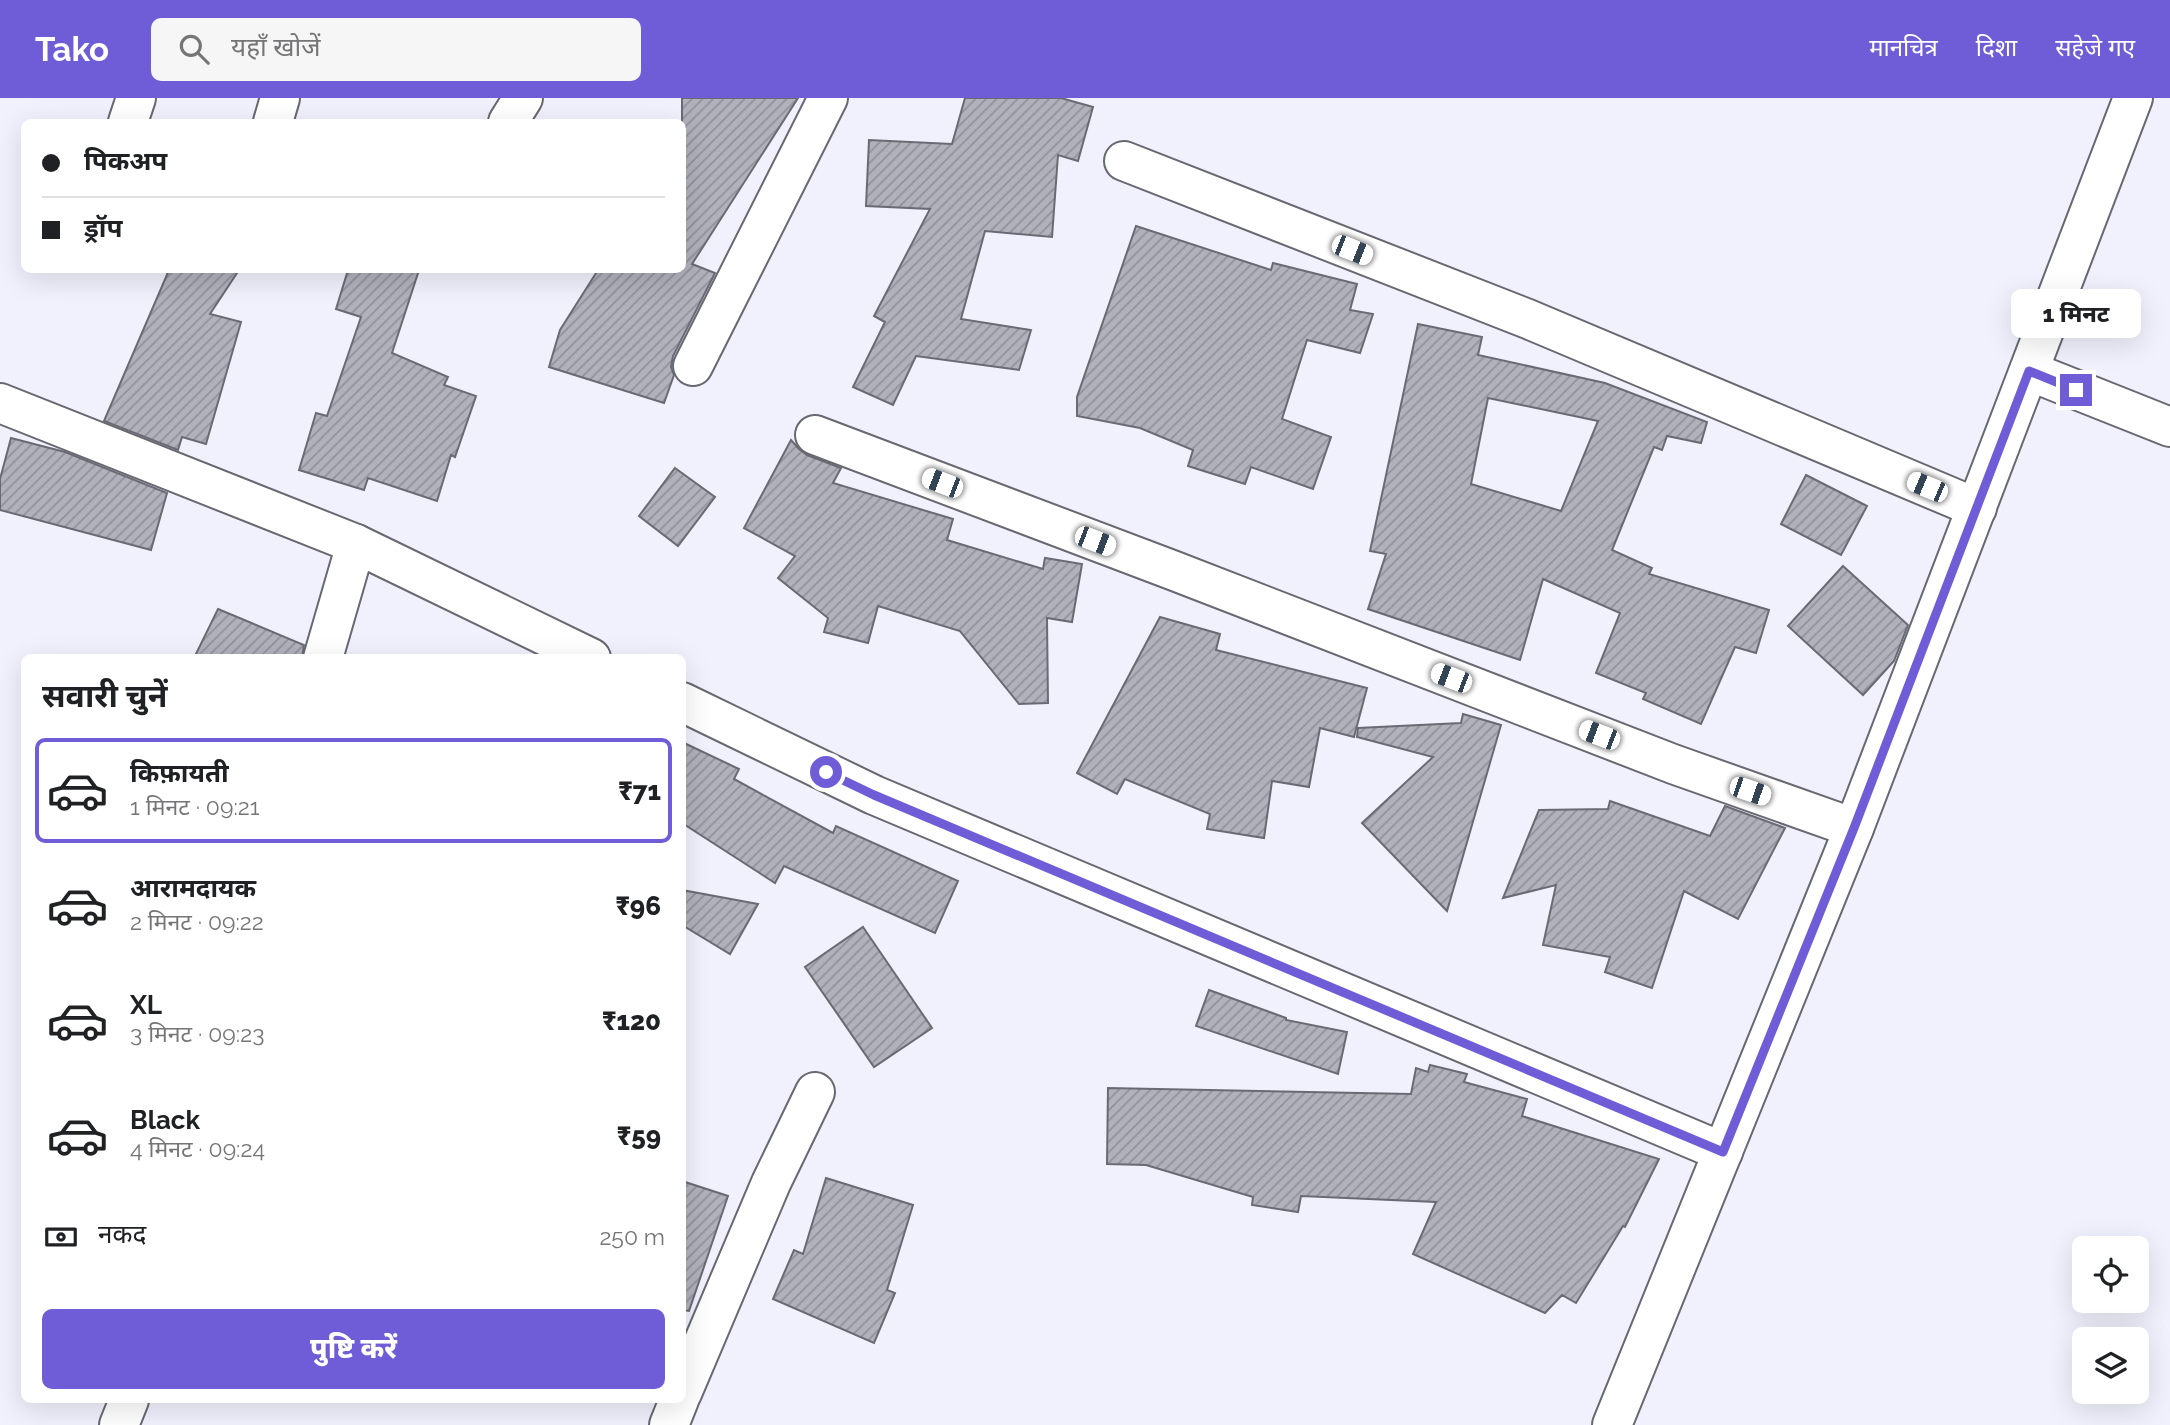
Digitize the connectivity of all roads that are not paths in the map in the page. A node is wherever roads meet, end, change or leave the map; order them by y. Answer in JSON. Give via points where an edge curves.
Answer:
{"nodes":[{"id":1,"x":136,"y":98,"type":"edge"},
{"id":2,"x":280,"y":98,"type":"edge"},
{"id":3,"x":523,"y":98,"type":"edge"},
{"id":4,"x":828,"y":98,"type":"edge"},
{"id":5,"x":2133,"y":98,"type":"edge"},
{"id":6,"x":129,"y":119,"type":"edge"},
{"id":7,"x":274,"y":119,"type":"edge"},
{"id":8,"x":510,"y":119,"type":"edge"},
{"id":9,"x":1124,"y":161,"type":"dead end"},
{"id":10,"x":693,"y":366,"type":"dead end"},
{"id":11,"x":2029,"y":371,"type":"junction"},
{"id":12,"x":0,"y":403,"type":"edge"},
{"id":13,"x":2170,"y":427,"type":"edge"},
{"id":14,"x":815,"y":435,"type":"dead end"},
{"id":15,"x":1977,"y":508,"type":"junction"},
{"id":16,"x":356,"y":544,"type":"junction"},
{"id":17,"x":324,"y":654,"type":"edge"},
{"id":18,"x":583,"y":654,"type":"edge"},
{"id":19,"x":686,"y":704,"type":"edge"},
{"id":20,"x":1854,"y":828,"type":"junction"},
{"id":21,"x":815,"y":1092,"type":"dead end"},
{"id":22,"x":1723,"y":1152,"type":"junction"},
{"id":23,"x":686,"y":1384,"type":"edge"},
{"id":24,"x":128,"y":1403,"type":"edge"},
{"id":25,"x":679,"y":1403,"type":"edge"},
{"id":26,"x":119,"y":1425,"type":"edge"},
{"id":27,"x":669,"y":1425,"type":"edge"},
{"id":28,"x":1612,"y":1425,"type":"edge"}],
"edges":[{"from":1,"to":6,"type":"street"},
{"from":2,"to":7,"type":"street"},
{"from":3,"to":8,"type":"street"},
{"from":4,"to":10,"type":"street"},
{"from":5,"to":11,"type":"street"},
{"from":9,"to":15,"type":"street","via":[[1528,320]]},
{"from":11,"to":13,"type":"street"},
{"from":11,"to":15,"type":"street"},
{"from":12,"to":16,"type":"street"},
{"from":14,"to":20,"type":"street","via":[[1673,764]]},
{"from":15,"to":20,"type":"street"},
{"from":16,"to":17,"type":"street"},
{"from":16,"to":18,"type":"street"},
{"from":19,"to":22,"type":"street","via":[[874,795]]},
{"from":20,"to":22,"type":"street"},
{"from":21,"to":23,"type":"street"},
{"from":22,"to":28,"type":"street"},
{"from":24,"to":26,"type":"street"},
{"from":25,"to":27,"type":"street"}]}
